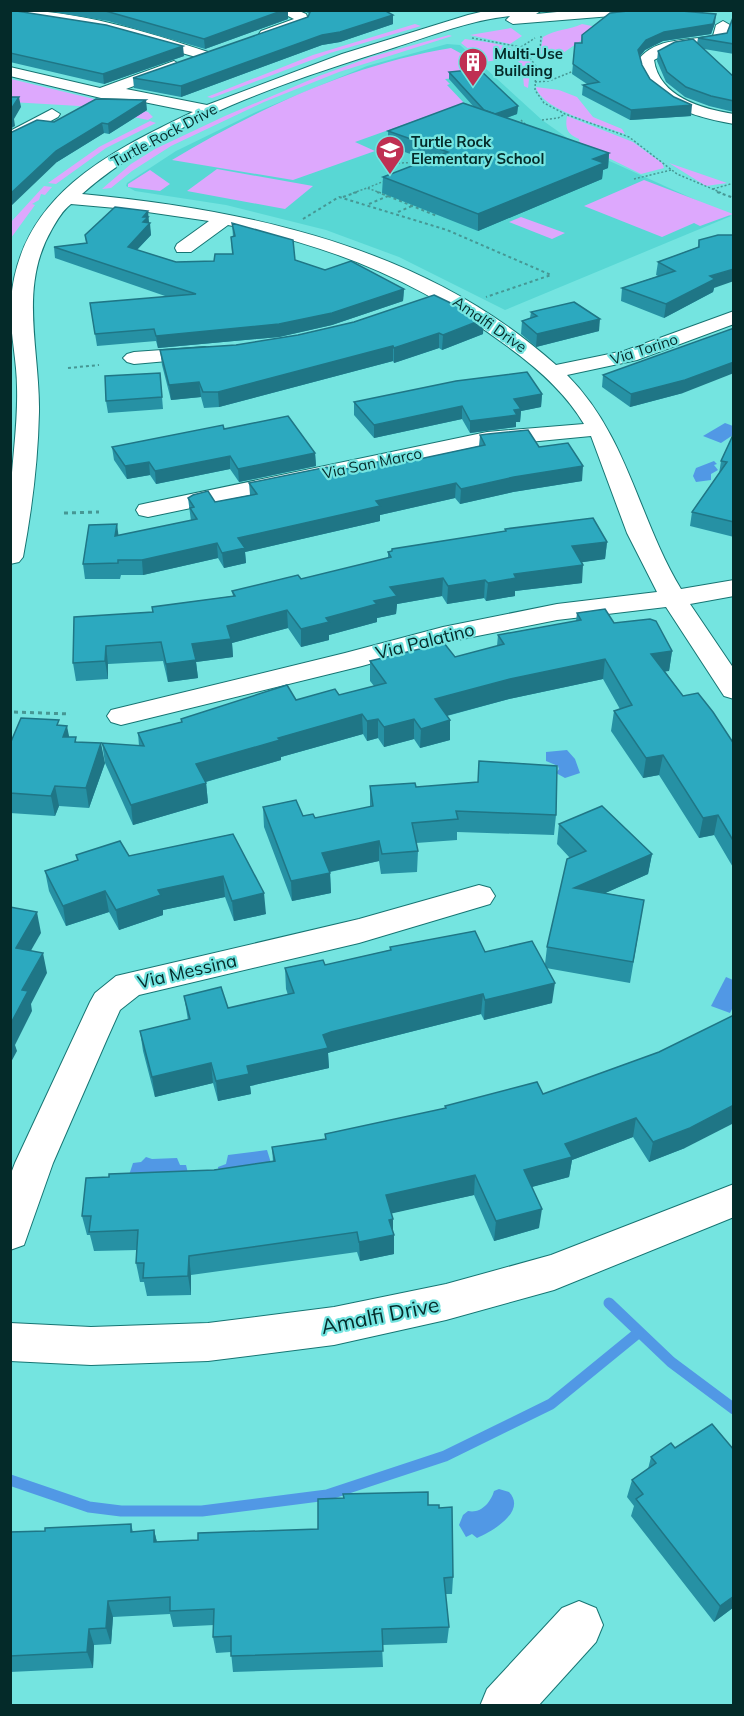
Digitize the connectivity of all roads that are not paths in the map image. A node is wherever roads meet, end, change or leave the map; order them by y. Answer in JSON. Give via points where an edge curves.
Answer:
{"nodes":[{"id":1,"x":283,"y":10,"type":"edge"},
{"id":2,"x":535,"y":10,"type":"edge"},
{"id":3,"x":636,"y":10,"type":"edge"},
{"id":4,"x":10,"y":13,"type":"edge"},
{"id":5,"x":438,"y":17,"type":"dead end"},
{"id":6,"x":453,"y":18,"type":"edge"},
{"id":7,"x":723,"y":25,"type":"dead end"},
{"id":8,"x":472,"y":27,"type":"junction"},
{"id":9,"x":248,"y":40,"type":"edge"},
{"id":10,"x":10,"y":71,"type":"edge"},
{"id":11,"x":101,"y":93,"type":"junction"},
{"id":12,"x":209,"y":110,"type":"junction"},
{"id":13,"x":52,"y":114,"type":"dead end"},
{"id":14,"x":192,"y":118,"type":"junction"},
{"id":15,"x":725,"y":123,"type":"edge"},
{"id":16,"x":11,"y":137,"type":"edge"},
{"id":17,"x":66,"y":198,"type":"junction"},
{"id":18,"x":224,"y":219,"type":"junction"},
{"id":19,"x":184,"y":248,"type":"dead end"},
{"id":20,"x":446,"y":293,"type":"junction"},
{"id":21,"x":419,"y":305,"type":"edge"},
{"id":22,"x":734,"y":317,"type":"edge"},
{"id":23,"x":230,"y":351,"type":"edge"},
{"id":24,"x":134,"y":358,"type":"dead end"},
{"id":25,"x":553,"y":372,"type":"junction"},
{"id":26,"x":598,"y":429,"type":"junction"},
{"id":27,"x":19,"y":443,"type":"edge"},
{"id":28,"x":148,"y":510,"type":"dead end"},
{"id":29,"x":10,"y":557,"type":"edge"},
{"id":30,"x":734,"y":588,"type":"edge"},
{"id":31,"x":673,"y":598,"type":"junction"},
{"id":32,"x":734,"y":690,"type":"edge"},
{"id":33,"x":121,"y":716,"type":"dead end"},
{"id":34,"x":479,"y":896,"type":"dead end"},
{"id":35,"x":734,"y":1200,"type":"edge"},
{"id":36,"x":10,"y":1233,"type":"edge"},
{"id":37,"x":10,"y":1342,"type":"edge"},
{"id":38,"x":579,"y":1625,"type":"dead end"},
{"id":39,"x":504,"y":1706,"type":"edge"}],
"edges":[{"from":1,"to":9,"type":"street","via":[[302,21]]},
{"from":2,"to":8,"type":"street","name":"Turtle Rock Drive"},
{"from":3,"to":8,"type":"street","name":"Turtle Rock Drive"},
{"from":4,"to":11,"type":"street","via":[[107,25],[208,53]]},
{"from":5,"to":6,"type":"street"},
{"from":6,"to":8,"type":"street","name":"Turtle Rock Drive"},
{"from":6,"to":12,"type":"street","name":"Turtle Rock Drive"},
{"from":7,"to":15,"type":"street","via":[[720,38],[715,40],[667,46],[653,52],[646,59],[645,71],[651,83],[669,97]]},
{"from":10,"to":11,"type":"street"},
{"from":11,"to":12,"type":"street","via":[[129,94]]},
{"from":11,"to":14,"type":"street","via":[[111,100]]},
{"from":12,"to":14,"type":"street","name":"Turtle Rock Drive"},
{"from":13,"to":16,"type":"street"},
{"from":14,"to":17,"type":"street","name":"Turtle Rock Drive","via":[[120,156]]},
{"from":17,"to":18,"type":"street","name":"Amalfi Drive","via":[[117,201]]},
{"from":17,"to":27,"type":"street","name":"Turtle Rock Drive","via":[[33,244],[23,283],[21,309],[28,385]]},
{"from":18,"to":19,"type":"street"},
{"from":18,"to":20,"type":"street","name":"Amalfi Drive","via":[[293,234],[358,255]]},
{"from":20,"to":21,"type":"street"},
{"from":20,"to":25,"type":"street","name":"Amalfi Drive","via":[[502,329]]},
{"from":22,"to":25,"type":"street","name":"Via Torino","via":[[630,357]]},
{"from":23,"to":24,"type":"street"},
{"from":25,"to":26,"type":"street","name":"Amalfi Drive"},
{"from":26,"to":28,"type":"street","name":"Via San Marco","via":[[487,439]]},
{"from":26,"to":31,"type":"street","name":"Amalfi Drive","via":[[646,546]]},
{"from":27,"to":29,"type":"street","name":"Turtle Rock Drive","via":[[22,500]]},
{"from":30,"to":31,"type":"street","name":"Via Palatino"},
{"from":31,"to":32,"type":"street","name":"Amalfi Drive"},
{"from":31,"to":33,"type":"street","name":"Via Palatino","via":[[557,612],[443,634]]},
{"from":34,"to":36,"type":"street","name":"Via Messina","via":[[359,931],[128,985],[107,1002],[93,1029],[34,1163]]},
{"from":35,"to":37,"type":"street","name":"Amalfi Drive","via":[[554,1272],[446,1302],[334,1326],[208,1342],[91,1346]]},
{"from":38,"to":39,"type":"street"}]}
